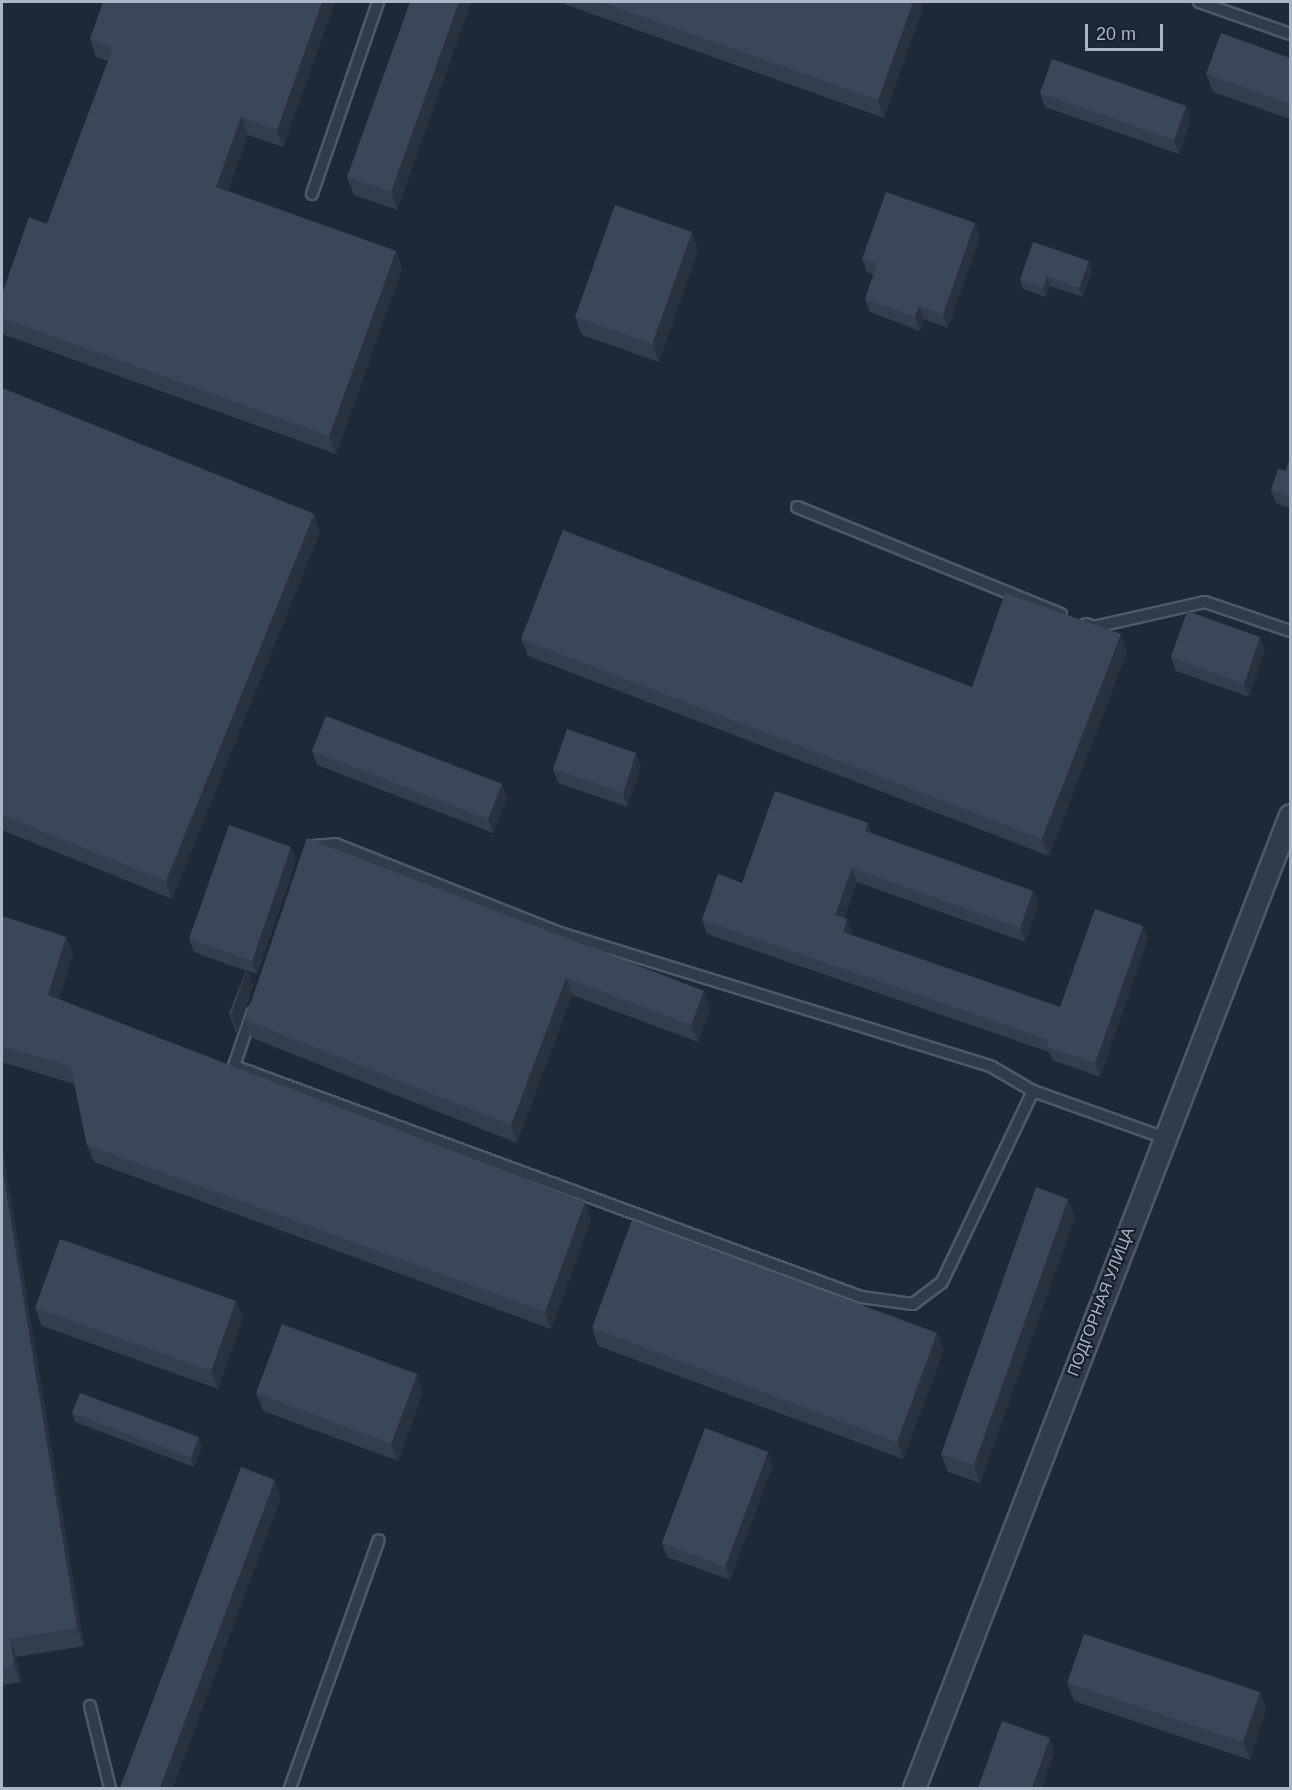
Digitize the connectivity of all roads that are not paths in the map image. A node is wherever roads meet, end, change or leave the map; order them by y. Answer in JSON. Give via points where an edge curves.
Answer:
{"nodes":[{"id":1,"x":378,"y":2,"type":"edge"},
{"id":2,"x":1199,"y":2,"type":"edge"},
{"id":3,"x":1290,"y":34,"type":"edge"},
{"id":4,"x":312,"y":194,"type":"dead end"},
{"id":5,"x":797,"y":507,"type":"dead end"},
{"id":6,"x":1290,"y":631,"type":"edge"},
{"id":7,"x":1290,"y":815,"type":"edge"},
{"id":8,"x":305,"y":857,"type":"edge"},
{"id":9,"x":256,"y":1000,"type":"edge"},
{"id":10,"x":1033,"y":1090,"type":"junction"},
{"id":11,"x":1165,"y":1138,"type":"junction"},
{"id":12,"x":380,"y":1540,"type":"dead end"},
{"id":13,"x":90,"y":1706,"type":"dead end"},
{"id":14,"x":110,"y":1788,"type":"edge"},
{"id":15,"x":290,"y":1788,"type":"edge"},
{"id":16,"x":914,"y":1788,"type":"edge"}],
"edges":[{"from":1,"to":4,"type":"lane"},
{"from":2,"to":3,"type":"lane"},
{"from":5,"to":6,"type":"lane","via":[[1094,627],[1205,602]]},
{"from":7,"to":11,"type":"street","name":"ПОДГОРНАЯ УЛИЦА"},
{"from":8,"to":10,"type":"lane","via":[[309,846],[335,844],[557,932],[992,1067]]},
{"from":9,"to":10,"type":"lane","via":[[234,1066],[861,1297],[913,1304],[942,1282]]},
{"from":10,"to":11,"type":"lane"},
{"from":11,"to":16,"type":"street","name":"ПОДГОРНАЯ УЛИЦА"},
{"from":12,"to":15,"type":"lane"},
{"from":13,"to":14,"type":"lane"}]}
